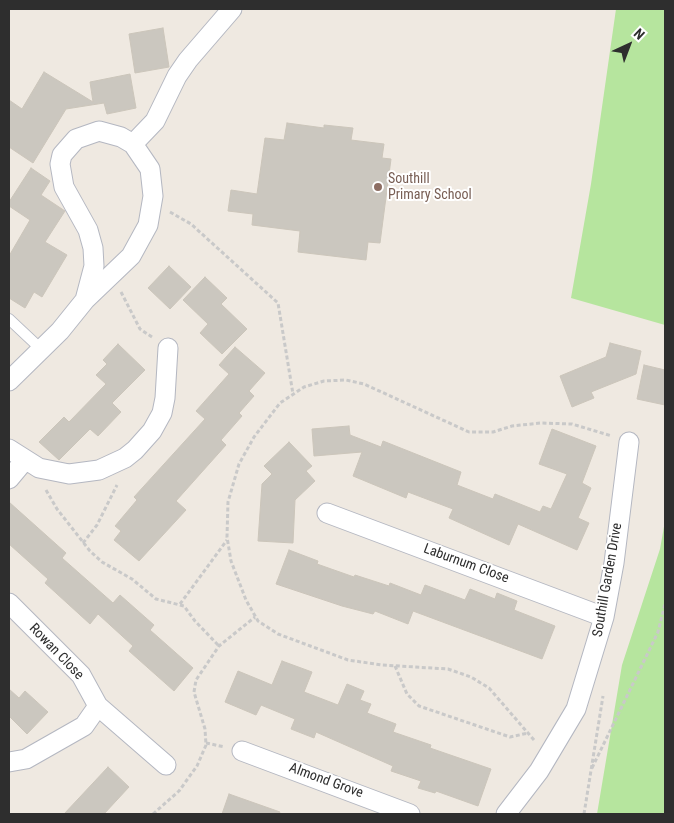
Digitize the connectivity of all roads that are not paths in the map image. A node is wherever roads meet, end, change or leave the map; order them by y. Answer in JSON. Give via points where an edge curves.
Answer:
{"nodes":[{"id":1,"x":232,"y":9,"type":"edge"},
{"id":2,"x":133,"y":144,"type":"junction"},
{"id":3,"x":85,"y":300,"type":"junction"},
{"id":4,"x":9,"y":320,"type":"edge"},
{"id":5,"x":168,"y":348,"type":"road end"},
{"id":6,"x":42,"y":350,"type":"junction"},
{"id":7,"x":9,"y":381,"type":"edge"},
{"id":8,"x":630,"y":442,"type":"dead end"},
{"id":9,"x":9,"y":449,"type":"edge"},
{"id":10,"x":31,"y":465,"type":"junction"},
{"id":11,"x":9,"y":479,"type":"edge"},
{"id":12,"x":327,"y":513,"type":"dead end"},
{"id":13,"x":9,"y":603,"type":"edge"},
{"id":14,"x":604,"y":617,"type":"junction"},
{"id":15,"x":98,"y":706,"type":"junction"},
{"id":16,"x":242,"y":750,"type":"dead end"},
{"id":17,"x":9,"y":762,"type":"edge"},
{"id":18,"x":166,"y":765,"type":"dead end"},
{"id":19,"x":410,"y":814,"type":"edge"},
{"id":20,"x":506,"y":814,"type":"edge"}],
"edges":[{"from":1,"to":2,"type":"street","via":[[188,60],[155,121]]},
{"from":2,"to":3,"type":"street","via":[[150,169],[152,202],[148,224],[131,256]]},
{"from":2,"to":3,"type":"street","via":[[122,137],[98,131],[76,139],[62,155],[64,187],[88,230],[92,248],[94,266]]},
{"from":3,"to":6,"type":"street"},
{"from":4,"to":6,"type":"lane"},
{"from":5,"to":10,"type":"street","via":[[162,413],[136,450],[122,460],[85,473],[70,474]]},
{"from":6,"to":7,"type":"street"},
{"from":8,"to":14,"type":"street","name":"Southill Garden Drive"},
{"from":9,"to":10,"type":"street"},
{"from":10,"to":11,"type":"street"},
{"from":12,"to":14,"type":"street","name":"Laburnum Close"},
{"from":13,"to":15,"type":"street","name":"Rowan Close","via":[[81,675]]},
{"from":14,"to":20,"type":"street","name":"Southill Garden Drive","via":[[576,709],[540,771]]},
{"from":15,"to":17,"type":"street","via":[[84,726],[26,760]]},
{"from":15,"to":18,"type":"street","name":"Rowan Close"},
{"from":16,"to":19,"type":"street","name":"Almond Grove"}]}
